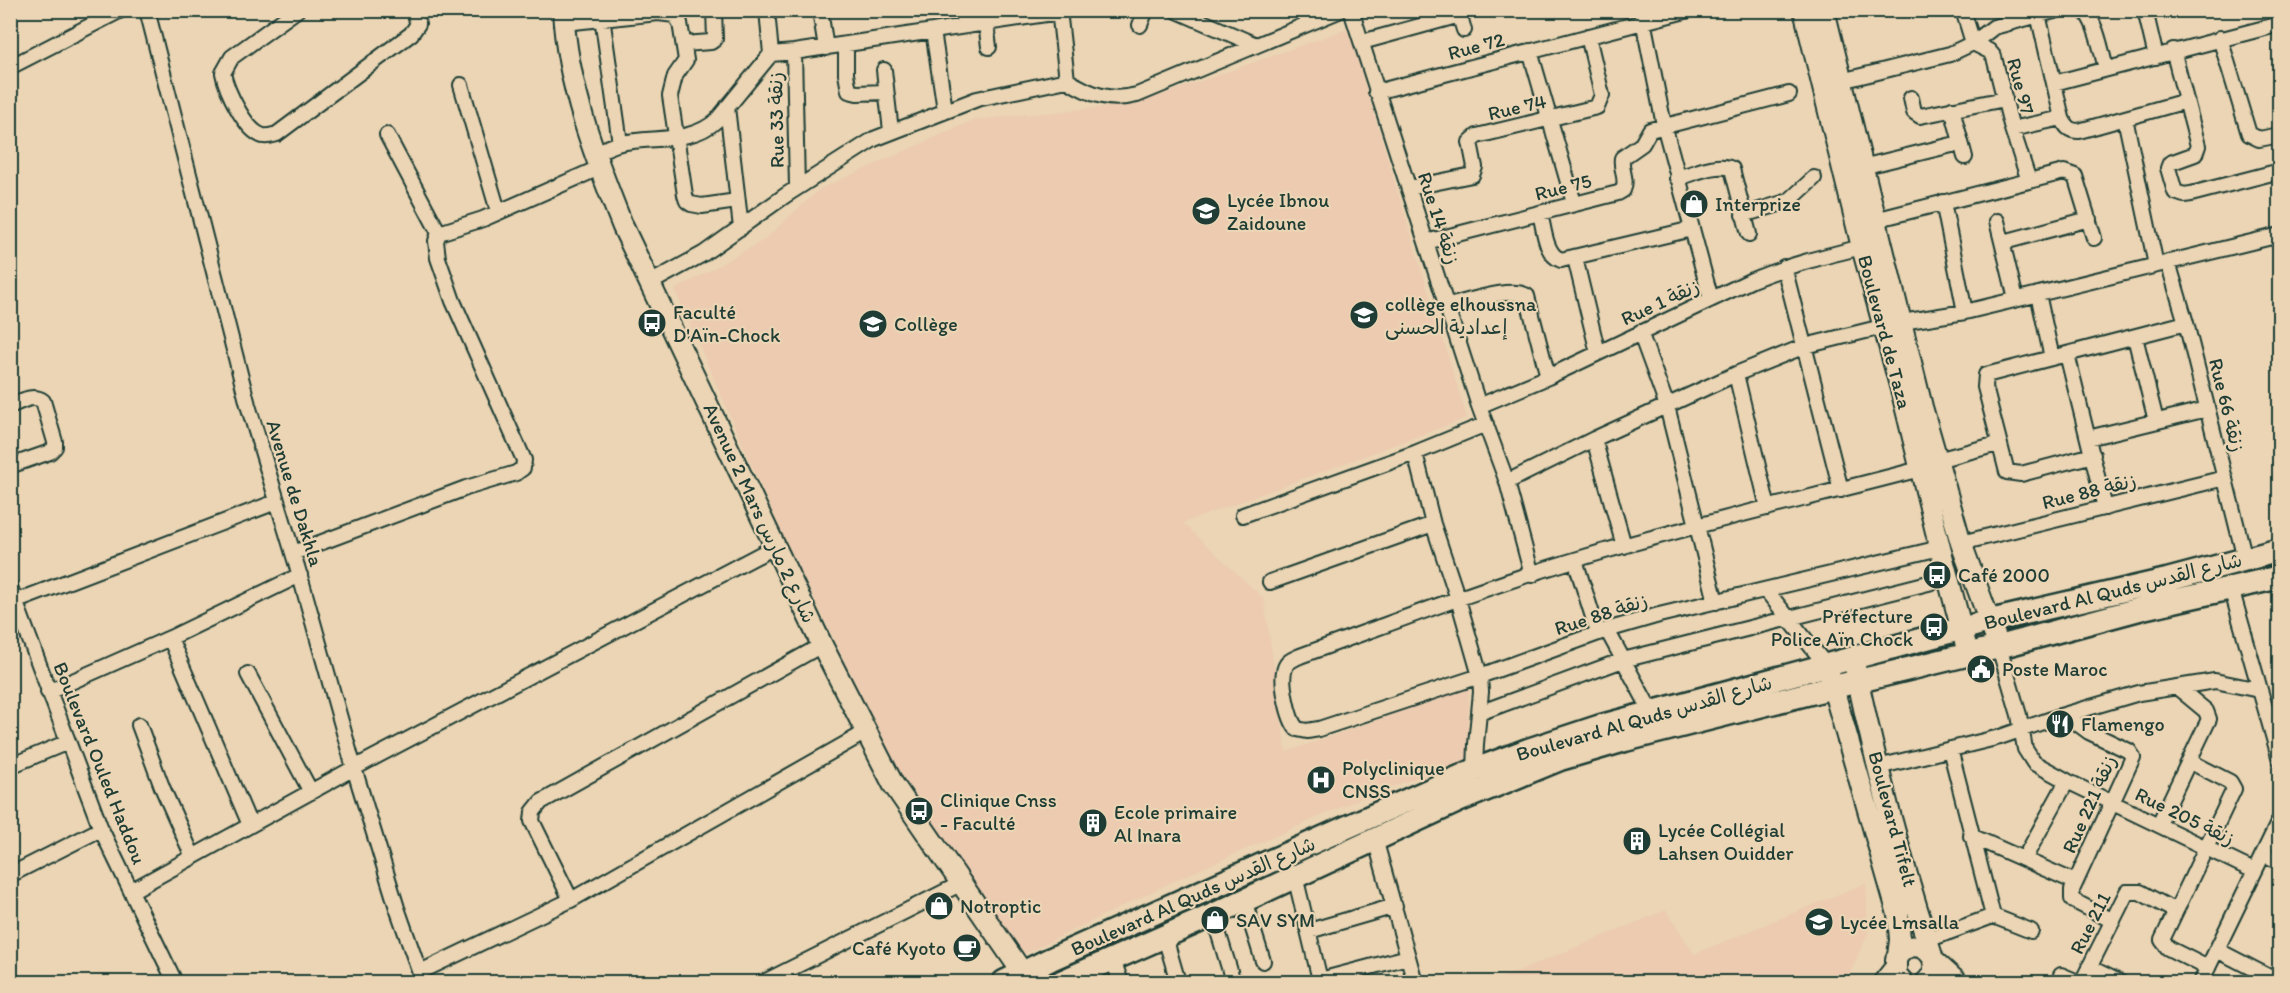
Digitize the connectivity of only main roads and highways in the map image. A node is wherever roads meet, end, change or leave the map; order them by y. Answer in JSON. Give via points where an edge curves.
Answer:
{"nodes":[{"id":1,"x":2280,"y":550,"type":"edge"},
{"id":2,"x":2280,"y":577,"type":"edge"},
{"id":3,"x":1830,"y":676,"type":"junction"},
{"id":4,"x":1019,"y":979,"type":"edge"},
{"id":5,"x":1061,"y":982,"type":"edge"}],
"edges":[{"from":1,"to":3,"type":"main road","name":"Boulevard Al Quds شارع القدس","via":[[1852,658]]},
{"from":2,"to":3,"type":"main road","name":"Boulevard Al Quds شارع القدس","via":[[1857,681]]},
{"from":3,"to":4,"type":"main road","name":"Boulevard Al Quds شارع القدس","via":[[1580,732],[1475,770]]},
{"from":3,"to":5,"type":"main road","name":"Boulevard Al Quds شارع القدس","via":[[1560,759],[1481,790]]}]}
